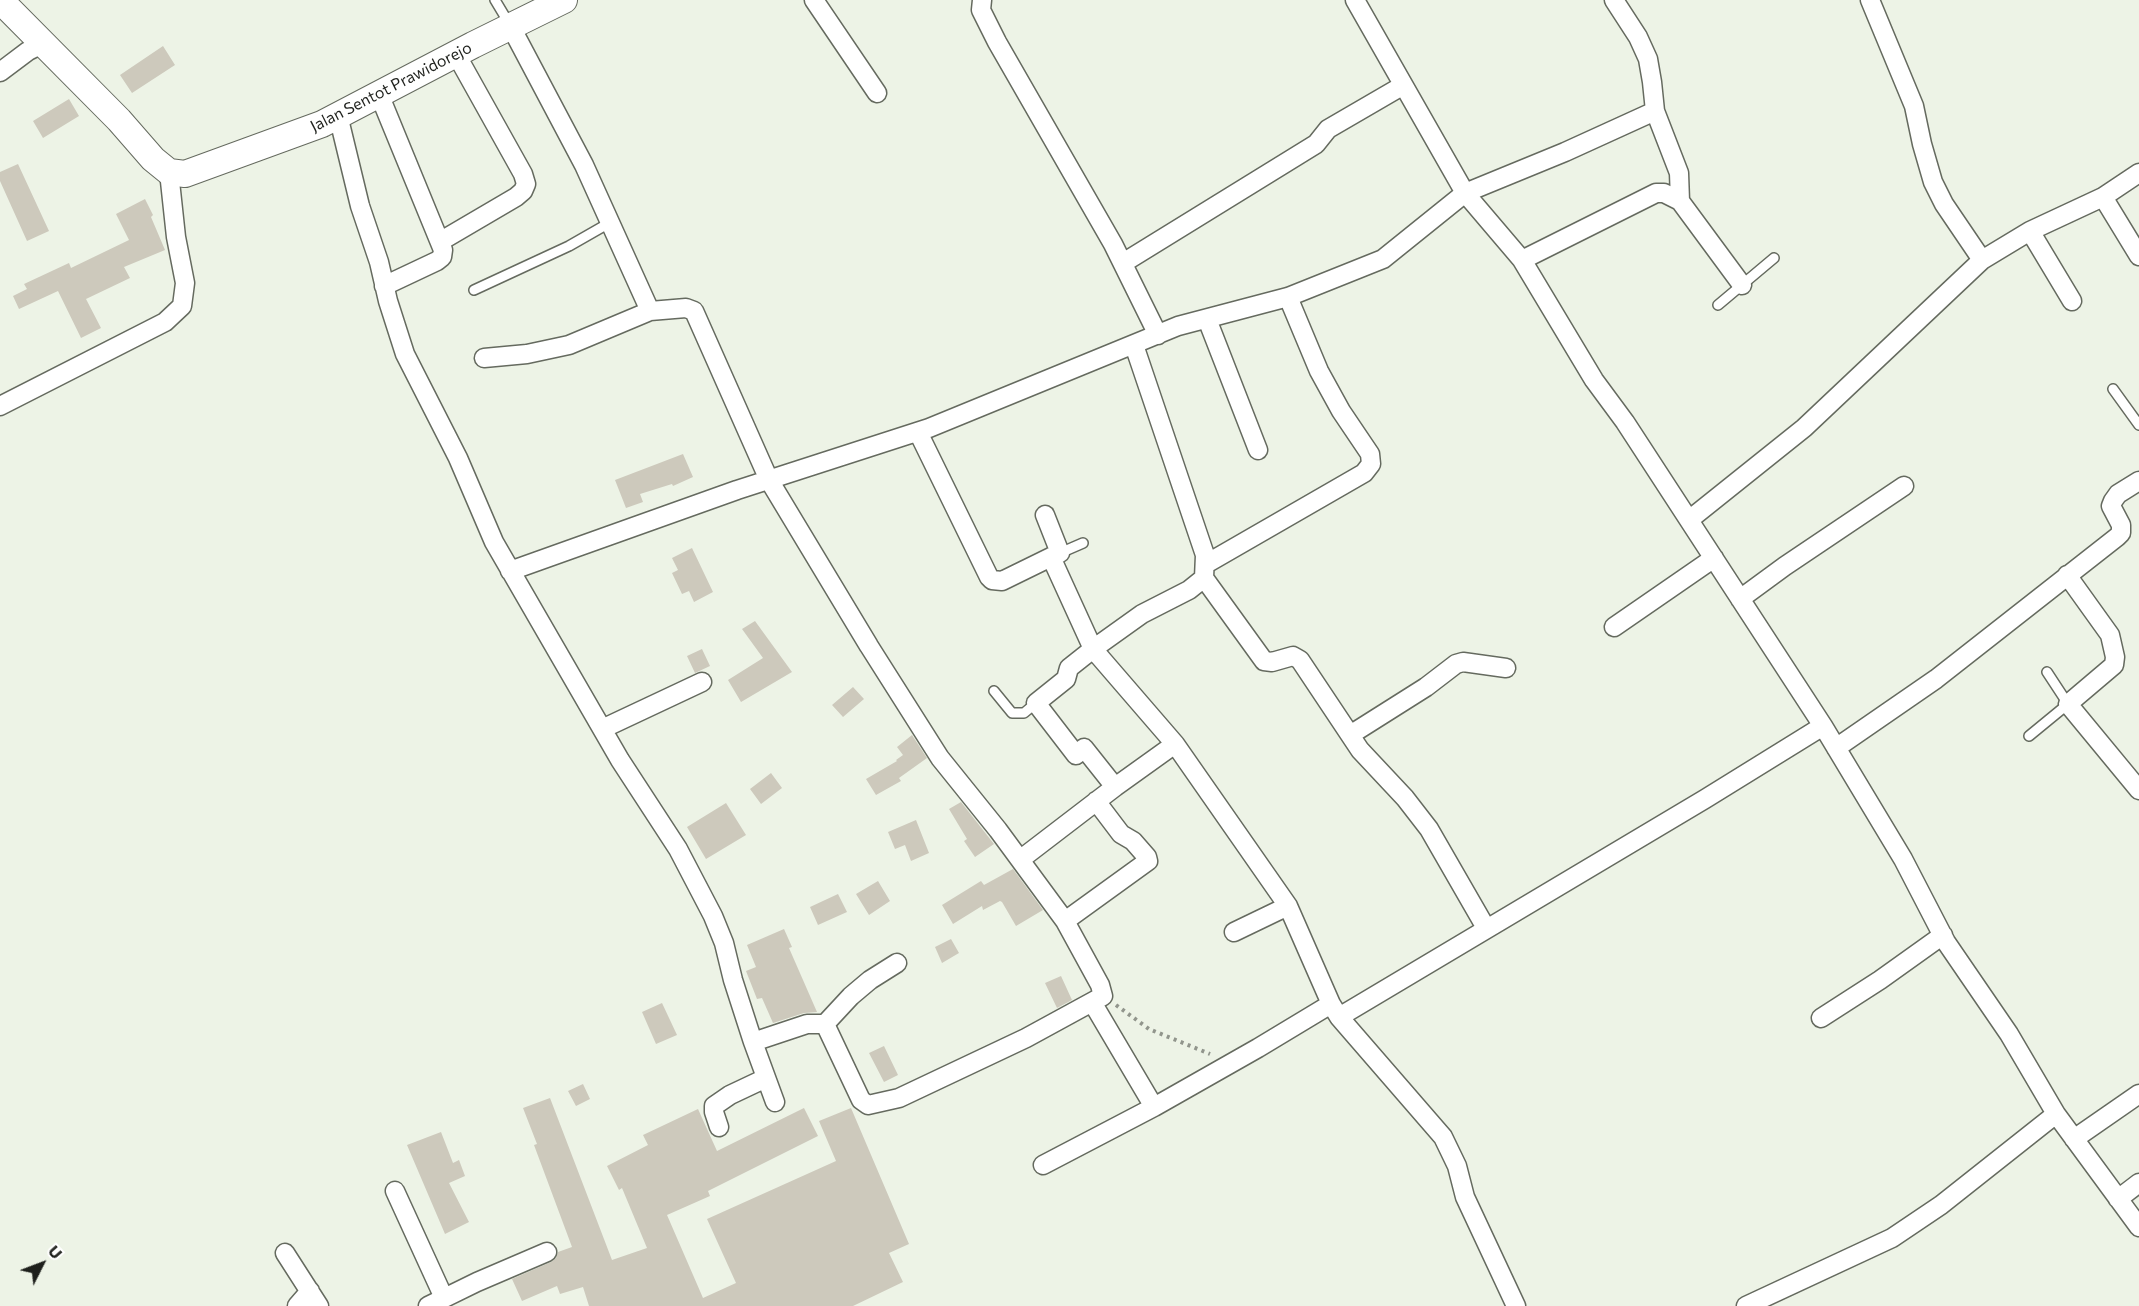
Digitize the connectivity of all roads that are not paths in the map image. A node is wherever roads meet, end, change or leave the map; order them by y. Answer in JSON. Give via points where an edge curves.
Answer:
{"nodes":[{"id":1,"x":0,"y":0,"type":"edge"},
{"id":2,"x":495,"y":0,"type":"edge"},
{"id":3,"x":564,"y":0,"type":"edge"},
{"id":4,"x":814,"y":0,"type":"edge"},
{"id":5,"x":982,"y":0,"type":"edge"},
{"id":6,"x":1355,"y":0,"type":"edge"},
{"id":7,"x":1614,"y":0,"type":"edge"},
{"id":8,"x":1870,"y":0,"type":"edge"},
{"id":9,"x":509,"y":22,"type":"junction"},
{"id":10,"x":42,"y":44,"type":"junction"},
{"id":11,"x":456,"y":54,"type":"junction"},
{"id":12,"x":0,"y":72,"type":"edge"},
{"id":13,"x":1402,"y":86,"type":"junction"},
{"id":14,"x":877,"y":93,"type":"dead end"},
{"id":15,"x":379,"y":94,"type":"junction"},
{"id":16,"x":1655,"y":111,"type":"junction"},
{"id":17,"x":338,"y":115,"type":"junction"},
{"id":18,"x":169,"y":172,"type":"junction"},
{"id":19,"x":2139,"y":173,"type":"edge"},
{"id":20,"x":1465,"y":193,"type":"junction"},
{"id":21,"x":2103,"y":196,"type":"junction"},
{"id":22,"x":1680,"y":201,"type":"junction"},
{"id":23,"x":611,"y":222,"type":"junction"},
{"id":24,"x":2030,"y":231,"type":"junction"},
{"id":25,"x":441,"y":241,"type":"junction"},
{"id":26,"x":2139,"y":256,"type":"edge"},
{"id":27,"x":1774,"y":258,"type":"dead end"},
{"id":28,"x":1522,"y":260,"type":"junction"},
{"id":29,"x":1982,"y":260,"type":"junction"},
{"id":30,"x":1123,"y":263,"type":"junction"},
{"id":31,"x":1742,"y":285,"type":"junction"},
{"id":32,"x":384,"y":286,"type":"junction"},
{"id":33,"x":474,"y":290,"type":"dead end"},
{"id":34,"x":1288,"y":297,"type":"junction"},
{"id":35,"x":2072,"y":301,"type":"dead end"},
{"id":36,"x":1718,"y":305,"type":"dead end"},
{"id":37,"x":650,"y":311,"type":"junction"},
{"id":38,"x":1207,"y":319,"type":"junction"},
{"id":39,"x":1158,"y":335,"type":"junction"},
{"id":40,"x":1134,"y":345,"type":"junction"},
{"id":41,"x":484,"y":358,"type":"dead end"},
{"id":42,"x":2113,"y":389,"type":"dead end"},
{"id":43,"x":0,"y":406,"type":"edge"},
{"id":44,"x":2139,"y":425,"type":"edge"},
{"id":45,"x":918,"y":432,"type":"junction"},
{"id":46,"x":1258,"y":450,"type":"dead end"},
{"id":47,"x":769,"y":480,"type":"junction"},
{"id":48,"x":2139,"y":481,"type":"edge"},
{"id":49,"x":1904,"y":486,"type":"dead end"},
{"id":50,"x":1045,"y":515,"type":"dead end"},
{"id":51,"x":1689,"y":520,"type":"junction"},
{"id":52,"x":1083,"y":543,"type":"dead end"},
{"id":53,"x":1056,"y":555,"type":"junction"},
{"id":54,"x":1714,"y":558,"type":"junction"},
{"id":55,"x":510,"y":571,"type":"junction"},
{"id":56,"x":1205,"y":571,"type":"junction"},
{"id":57,"x":2067,"y":575,"type":"junction"},
{"id":58,"x":1740,"y":599,"type":"junction"},
{"id":59,"x":1614,"y":627,"type":"dead end"},
{"id":60,"x":1092,"y":649,"type":"junction"},
{"id":61,"x":1506,"y":668,"type":"dead end"},
{"id":62,"x":2046,"y":672,"type":"dead end"},
{"id":63,"x":702,"y":682,"type":"dead end"},
{"id":64,"x":994,"y":691,"type":"dead end"},
{"id":65,"x":1036,"y":703,"type":"junction"},
{"id":66,"x":2068,"y":704,"type":"junction"},
{"id":67,"x":1822,"y":726,"type":"junction"},
{"id":68,"x":602,"y":729,"type":"junction"},
{"id":69,"x":1350,"y":735,"type":"junction"},
{"id":70,"x":2029,"y":736,"type":"dead end"},
{"id":71,"x":1174,"y":744,"type":"junction"},
{"id":72,"x":1836,"y":748,"type":"junction"},
{"id":73,"x":1115,"y":787,"type":"junction"},
{"id":74,"x":2139,"y":790,"type":"edge"},
{"id":75,"x":1096,"y":801,"type":"junction"},
{"id":76,"x":1021,"y":859,"type":"junction"},
{"id":77,"x":1288,"y":906,"type":"junction"},
{"id":78,"x":1065,"y":921,"type":"junction"},
{"id":79,"x":1486,"y":928,"type":"junction"},
{"id":80,"x":1234,"y":932,"type":"dead end"},
{"id":81,"x":1943,"y":935,"type":"junction"},
{"id":82,"x":897,"y":963,"type":"dead end"},
{"id":83,"x":1097,"y":999,"type":"junction"},
{"id":84,"x":1335,"y":1010,"type":"junction"},
{"id":85,"x":1821,"y":1018,"type":"dead end"},
{"id":86,"x":825,"y":1024,"type":"junction"},
{"id":87,"x":753,"y":1042,"type":"junction"},
{"id":88,"x":766,"y":1078,"type":"junction"},
{"id":89,"x":2139,"y":1094,"type":"edge"},
{"id":90,"x":775,"y":1102,"type":"dead end"},
{"id":91,"x":1154,"y":1107,"type":"junction"},
{"id":92,"x":2056,"y":1114,"type":"junction"},
{"id":93,"x":719,"y":1127,"type":"dead end"},
{"id":94,"x":2074,"y":1139,"type":"junction"},
{"id":95,"x":1043,"y":1166,"type":"dead end"},
{"id":96,"x":2139,"y":1183,"type":"edge"},
{"id":97,"x":395,"y":1191,"type":"dead end"},
{"id":98,"x":2118,"y":1199,"type":"junction"},
{"id":99,"x":2139,"y":1227,"type":"edge"},
{"id":100,"x":547,"y":1252,"type":"dead end"},
{"id":101,"x":285,"y":1253,"type":"dead end"},
{"id":102,"x":315,"y":1299,"type":"edge"},
{"id":103,"x":436,"y":1302,"type":"edge"},
{"id":104,"x":297,"y":1306,"type":"edge"},
{"id":105,"x":1516,"y":1306,"type":"edge"},
{"id":106,"x":1746,"y":1306,"type":"edge"}],
"edges":[{"from":1,"to":10,"type":"main road"},
{"from":2,"to":9,"type":"lane"},
{"from":3,"to":9,"type":"main road","name":"Jalan Sentot Prawidorejo"},
{"from":4,"to":14,"type":"street"},
{"from":5,"to":30,"type":"street","via":[[981,10],[997,42]]},
{"from":6,"to":13,"type":"street"},
{"from":7,"to":16,"type":"street","via":[[1648,59]]},
{"from":8,"to":29,"type":"street","via":[[1914,106],[1932,182]]},
{"from":9,"to":11,"type":"main road","name":"Jalan Sentot Prawidorejo"},
{"from":9,"to":23,"type":"street"},
{"from":10,"to":12,"type":"street"},
{"from":10,"to":18,"type":"main road"},
{"from":11,"to":15,"type":"main road","name":"Jalan Sentot Prawidorejo"},
{"from":11,"to":25,"type":"street","via":[[526,183],[516,197]]},
{"from":13,"to":20,"type":"street"},
{"from":13,"to":30,"type":"street","via":[[1328,129],[1316,144]]},
{"from":15,"to":17,"type":"main road","name":"Jalan Sentot Prawidorejo"},
{"from":15,"to":25,"type":"street"},
{"from":16,"to":20,"type":"street"},
{"from":16,"to":22,"type":"street","via":[[1679,173]]},
{"from":17,"to":18,"type":"main road","name":"Jalan Sentot Prawidorejo","via":[[185,174]]},
{"from":17,"to":32,"type":"street"},
{"from":18,"to":43,"type":"street","via":[[185,283],[182,306],[165,322]]},
{"from":19,"to":21,"type":"street"},
{"from":20,"to":28,"type":"street"},
{"from":20,"to":34,"type":"street","via":[[1383,259]]},
{"from":21,"to":24,"type":"street"},
{"from":21,"to":26,"type":"street"},
{"from":22,"to":28,"type":"street","via":[[1656,193]]},
{"from":22,"to":31,"type":"street"},
{"from":23,"to":33,"type":"lane"},
{"from":23,"to":37,"type":"street"},
{"from":24,"to":29,"type":"street"},
{"from":24,"to":35,"type":"street"},
{"from":25,"to":32,"type":"street","via":[[442,256],[437,261]]},
{"from":27,"to":31,"type":"lane"},
{"from":28,"to":51,"type":"street","via":[[1594,380]]},
{"from":29,"to":51,"type":"street","via":[[1804,428]]},
{"from":30,"to":39,"type":"street"},
{"from":31,"to":36,"type":"lane"},
{"from":32,"to":55,"type":"street","via":[[405,354]]},
{"from":34,"to":38,"type":"street"},
{"from":34,"to":56,"type":"street","via":[[1319,371],[1370,454],[1371,464],[1364,473]]},
{"from":37,"to":41,"type":"street","via":[[569,345]]},
{"from":37,"to":47,"type":"street","via":[[694,311]]},
{"from":38,"to":39,"type":"street"},
{"from":38,"to":46,"type":"street"},
{"from":39,"to":40,"type":"street"},
{"from":40,"to":45,"type":"street"},
{"from":40,"to":56,"type":"street"},
{"from":42,"to":44,"type":"lane"},
{"from":45,"to":47,"type":"street"},
{"from":45,"to":53,"type":"street","via":[[992,580],[1002,581]]},
{"from":47,"to":55,"type":"street"},
{"from":47,"to":76,"type":"street","via":[[940,758]]},
{"from":48,"to":57,"type":"street","via":[[2113,501],[2121,533]]},
{"from":49,"to":58,"type":"street"},
{"from":50,"to":53,"type":"street"},
{"from":51,"to":54,"type":"street"},
{"from":52,"to":53,"type":"lane"},
{"from":53,"to":60,"type":"street"},
{"from":54,"to":58,"type":"street"},
{"from":54,"to":59,"type":"street"},
{"from":55,"to":68,"type":"street"},
{"from":56,"to":60,"type":"street","via":[[1190,590],[1142,614]]},
{"from":56,"to":69,"type":"street","via":[[1264,661],[1293,656],[1300,660]]},
{"from":57,"to":66,"type":"street","via":[[2110,635],[2115,657],[2114,665]]},
{"from":57,"to":72,"type":"street","via":[[1936,679]]},
{"from":58,"to":67,"type":"street"},
{"from":60,"to":65,"type":"street","via":[[1069,668],[1066,679]]},
{"from":60,"to":71,"type":"street"},
{"from":61,"to":69,"type":"street","via":[[1456,664]]},
{"from":62,"to":66,"type":"lane"},
{"from":63,"to":68,"type":"street"},
{"from":64,"to":65,"type":"lane","via":[[1012,713],[1024,713]]},
{"from":65,"to":73,"type":"street","via":[[1076,755],[1084,748]]},
{"from":66,"to":70,"type":"lane"},
{"from":66,"to":74,"type":"street"},
{"from":67,"to":72,"type":"street"},
{"from":67,"to":79,"type":"street"},
{"from":68,"to":87,"type":"street","via":[[678,849],[713,916]]},
{"from":69,"to":79,"type":"street","via":[[1429,829]]},
{"from":71,"to":73,"type":"street"},
{"from":71,"to":77,"type":"street"},
{"from":72,"to":81,"type":"street","via":[[1903,859]]},
{"from":73,"to":75,"type":"street"},
{"from":75,"to":76,"type":"street"},
{"from":75,"to":78,"type":"street","via":[[1148,861]]},
{"from":76,"to":78,"type":"street"},
{"from":77,"to":80,"type":"street"},
{"from":77,"to":84,"type":"street"},
{"from":78,"to":83,"type":"street","via":[[1100,985]]},
{"from":79,"to":84,"type":"street"},
{"from":81,"to":85,"type":"street"},
{"from":81,"to":92,"type":"street"},
{"from":82,"to":86,"type":"street","via":[[857,990]]},
{"from":83,"to":86,"type":"street","via":[[1026,1038],[899,1098],[868,1105],[861,1100]]},
{"from":83,"to":91,"type":"street"},
{"from":84,"to":91,"type":"street"},
{"from":84,"to":105,"type":"street","via":[[1443,1137],[1457,1166],[1465,1197]]},
{"from":86,"to":87,"type":"street","via":[[807,1024]]},
{"from":87,"to":88,"type":"street"},
{"from":88,"to":90,"type":"street"},
{"from":88,"to":93,"type":"street","via":[[714,1106]]},
{"from":89,"to":94,"type":"street"},
{"from":91,"to":95,"type":"street"},
{"from":92,"to":94,"type":"street"},
{"from":92,"to":106,"type":"street","via":[[1941,1205],[1892,1238]]},
{"from":94,"to":98,"type":"street"},
{"from":96,"to":98,"type":"street"},
{"from":97,"to":103,"type":"street"},
{"from":98,"to":99,"type":"street"},
{"from":100,"to":103,"type":"street"},
{"from":101,"to":102,"type":"street"},
{"from":102,"to":104,"type":"street"}]}
